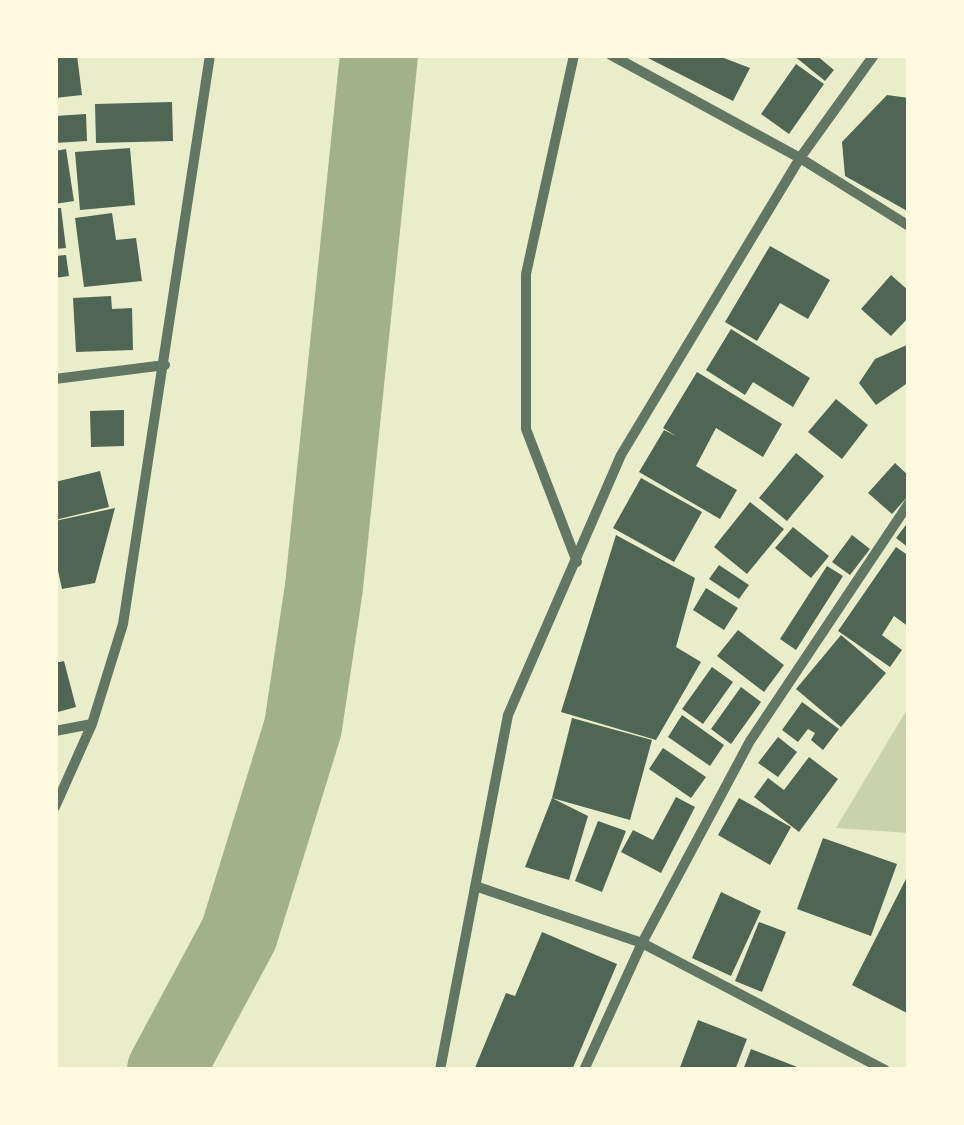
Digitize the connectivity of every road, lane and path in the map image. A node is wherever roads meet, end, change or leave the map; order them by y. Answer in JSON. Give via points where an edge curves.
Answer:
{"nodes":[{"id":1,"x":210,"y":55,"type":"edge"},
{"id":2,"x":574,"y":55,"type":"edge"},
{"id":3,"x":611,"y":55,"type":"edge"},
{"id":4,"x":874,"y":55,"type":"edge"},
{"id":5,"x":800,"y":158,"type":"junction"},
{"id":6,"x":909,"y":226,"type":"edge"},
{"id":7,"x":165,"y":365,"type":"junction"},
{"id":8,"x":55,"y":380,"type":"edge"},
{"id":9,"x":909,"y":503,"type":"edge"},
{"id":10,"x":577,"y":563,"type":"junction"},
{"id":11,"x":92,"y":724,"type":"junction"},
{"id":12,"x":55,"y":731,"type":"edge"},
{"id":13,"x":55,"y":807,"type":"edge"},
{"id":14,"x":478,"y":887,"type":"junction"},
{"id":15,"x":642,"y":943,"type":"junction"},
{"id":16,"x":440,"y":1070,"type":"edge"},
{"id":17,"x":584,"y":1070,"type":"edge"},
{"id":18,"x":885,"y":1070,"type":"edge"}],
"edges":[{"from":1,"to":7,"type":"street"},
{"from":2,"to":10,"type":"street","via":[[526,274],[526,429]]},
{"from":3,"to":5,"type":"street"},
{"from":4,"to":5,"type":"street"},
{"from":5,"to":6,"type":"street"},
{"from":5,"to":10,"type":"street","via":[[621,455]]},
{"from":7,"to":8,"type":"street"},
{"from":7,"to":11,"type":"street","via":[[123,624]]},
{"from":9,"to":15,"type":"street","via":[[750,741]]},
{"from":10,"to":14,"type":"street","via":[[508,715]]},
{"from":11,"to":12,"type":"street"},
{"from":11,"to":13,"type":"street"},
{"from":14,"to":15,"type":"street"},
{"from":14,"to":16,"type":"street"},
{"from":15,"to":17,"type":"street"},
{"from":15,"to":18,"type":"street"}]}
